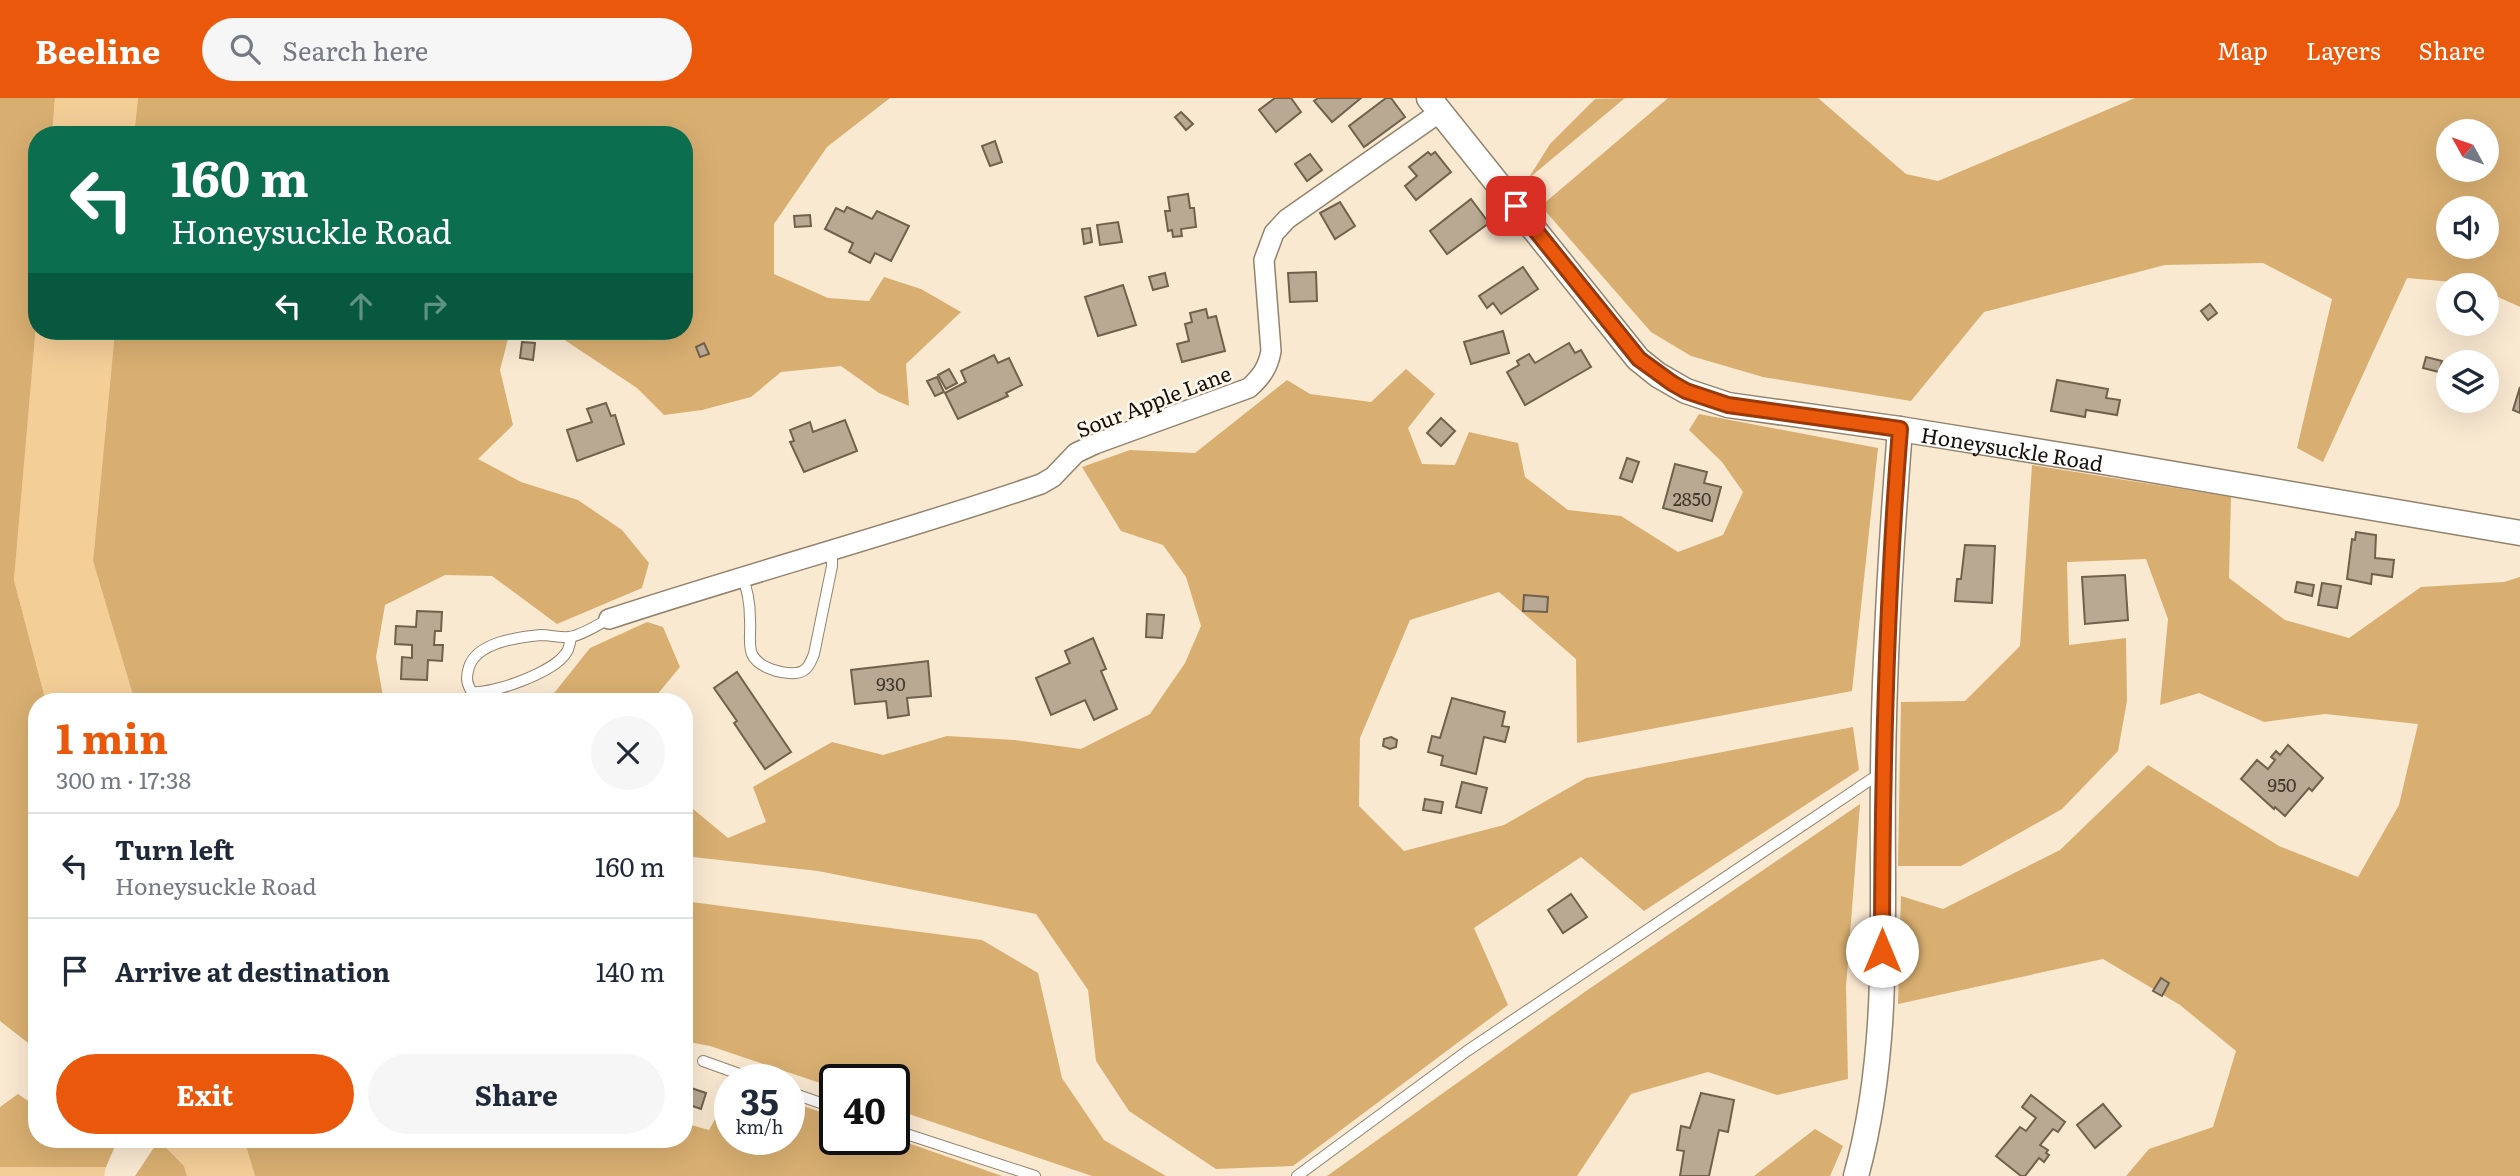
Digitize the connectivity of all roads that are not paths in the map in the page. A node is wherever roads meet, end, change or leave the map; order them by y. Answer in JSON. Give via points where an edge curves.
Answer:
{"nodes":[{"id":1,"x":1434,"y":105,"type":"edge"},
{"id":2,"x":1900,"y":429,"type":"junction"},
{"id":3,"x":2520,"y":533,"type":"edge"},
{"id":4,"x":832,"y":551,"type":"junction"},
{"id":5,"x":742,"y":577,"type":"junction"},
{"id":6,"x":609,"y":619,"type":"joint"},
{"id":7,"x":571,"y":638,"type":"junction"},
{"id":8,"x":479,"y":693,"type":"edge"},
{"id":9,"x":489,"y":693,"type":"edge"},
{"id":10,"x":1883,"y":772,"type":"junction"},
{"id":11,"x":703,"y":1061,"type":"dead end"},
{"id":12,"x":714,"y":1065,"type":"edge"},
{"id":13,"x":910,"y":1135,"type":"edge"},
{"id":14,"x":1035,"y":1176,"type":"edge"},
{"id":15,"x":1297,"y":1176,"type":"edge"},
{"id":16,"x":1856,"y":1176,"type":"edge"}],
"edges":[{"from":1,"to":2,"type":"street","name":"Honeysuckle Road","via":[[1639,359],[1658,375],[1686,391],[1728,405]]},
{"from":1,"to":4,"type":"street","name":"Sour Apple Lane","via":[[1274,233],[1264,260],[1271,351],[1262,376],[1248,388],[1095,444],[1076,453],[1041,484]]},
{"from":2,"to":3,"type":"street","name":"Honeysuckle Road"},
{"from":2,"to":10,"type":"street"},
{"from":4,"to":5,"type":"street","name":"Sour Apple Lane"},
{"from":4,"to":5,"type":"lane","via":[[814,654],[810,666],[800,673],[768,667],[751,653]]},
{"from":5,"to":6,"type":"street","name":"Sour Apple Lane"},
{"from":6,"to":7,"type":"lane"},
{"from":7,"to":8,"type":"lane","via":[[542,635],[490,645],[470,662],[466,676],[472,692]]},
{"from":7,"to":9,"type":"lane","via":[[567,653],[558,662]]},
{"from":10,"to":15,"type":"lane","via":[[1466,1051]]},
{"from":10,"to":16,"type":"street","via":[[1882,999],[1875,1091]]},
{"from":11,"to":12,"type":"lane"},
{"from":13,"to":14,"type":"lane"}]}
